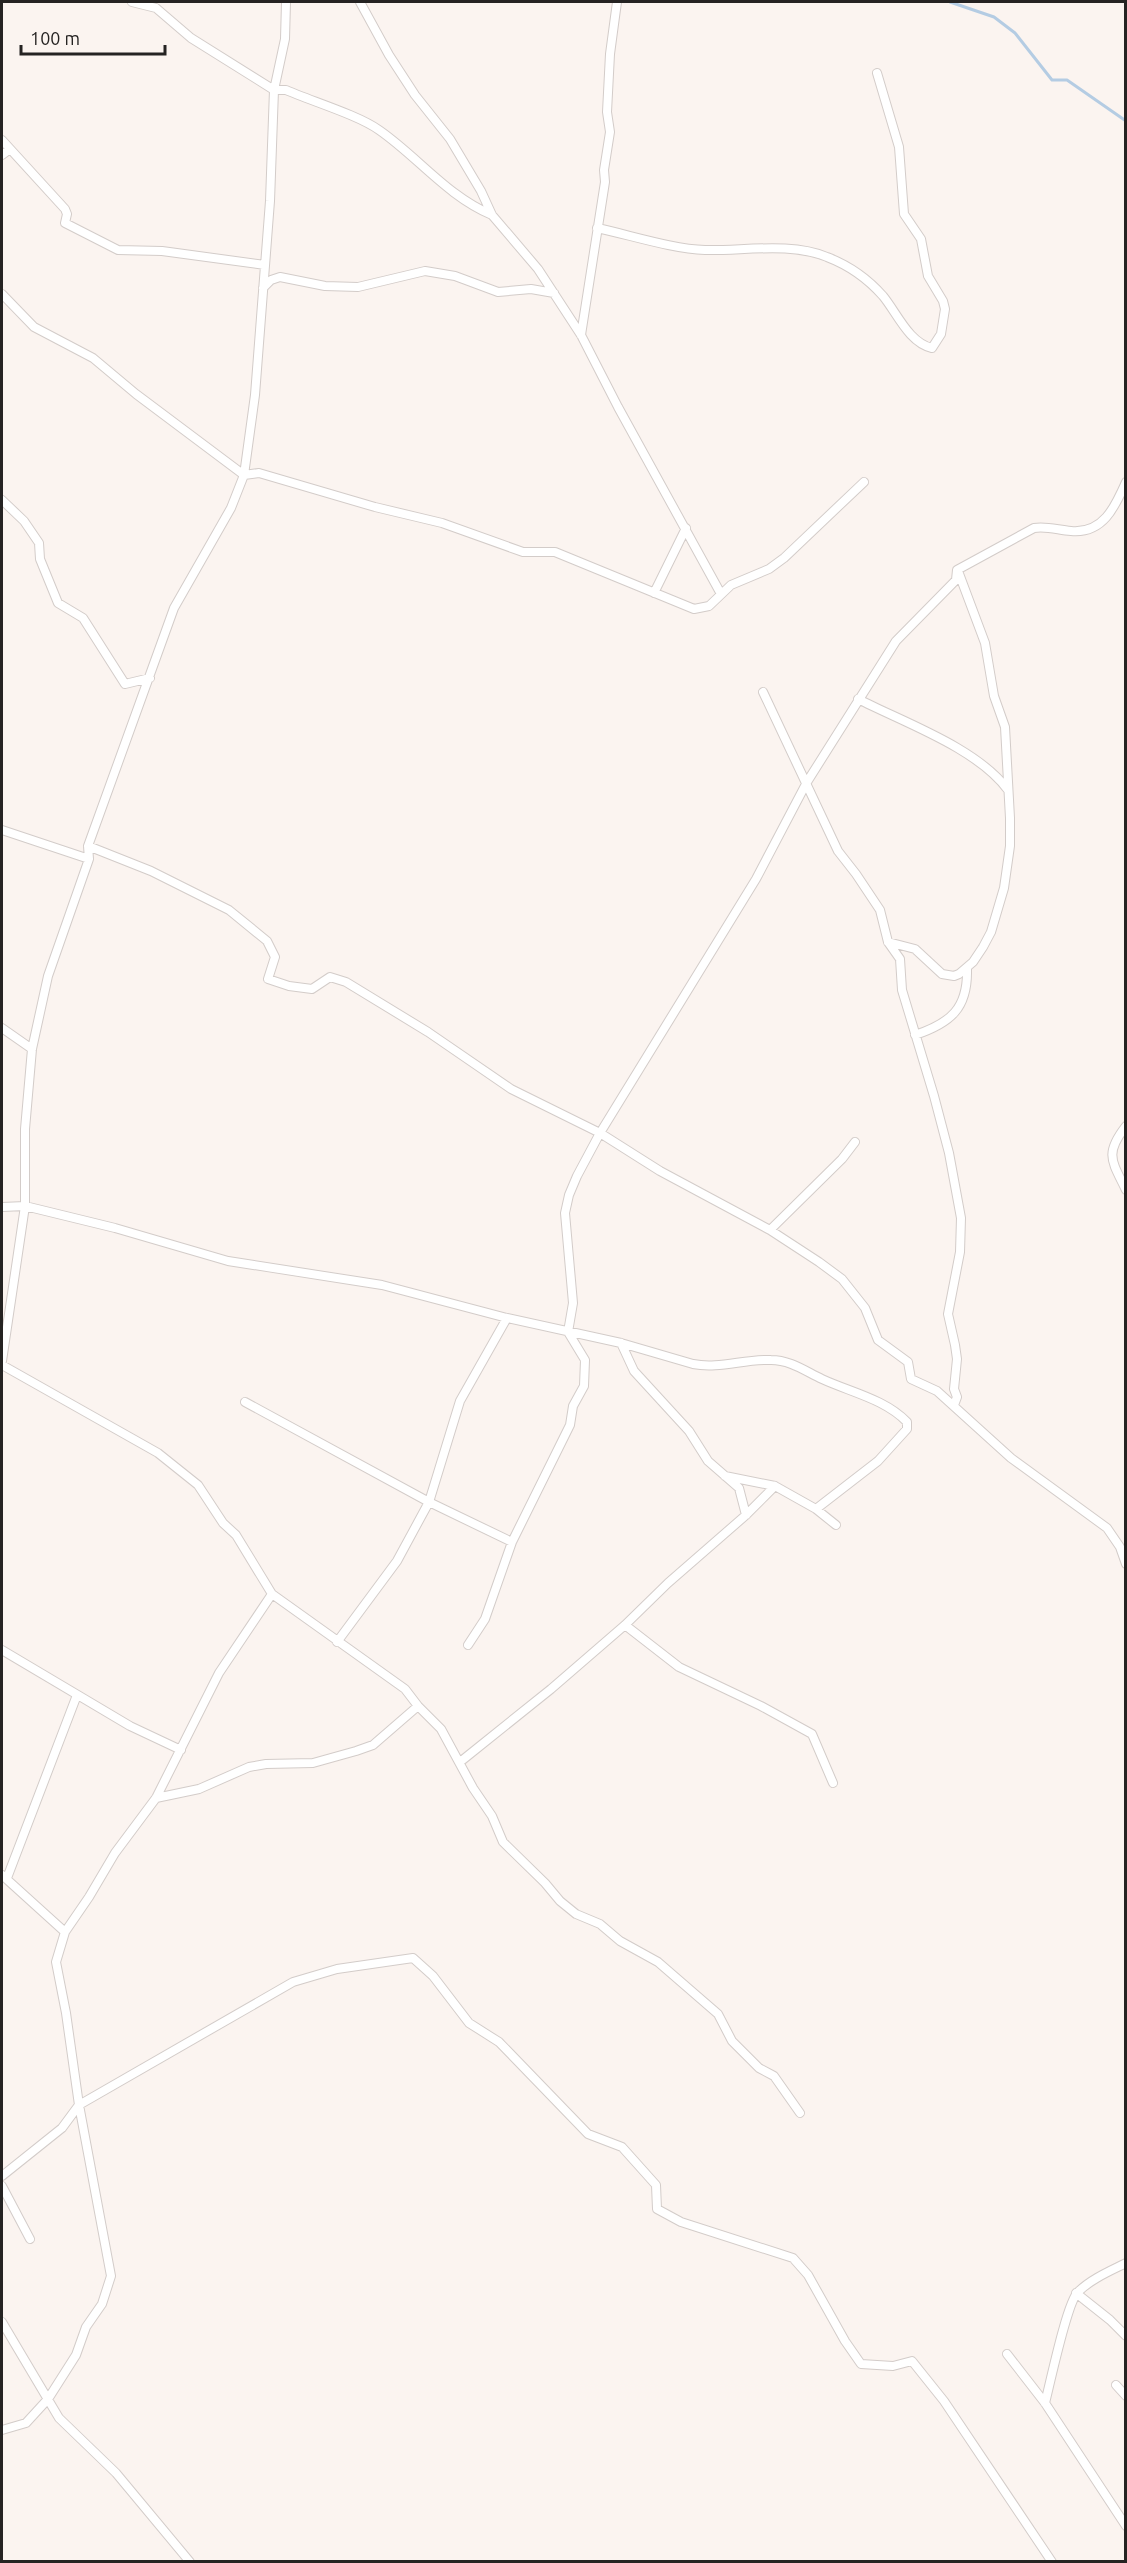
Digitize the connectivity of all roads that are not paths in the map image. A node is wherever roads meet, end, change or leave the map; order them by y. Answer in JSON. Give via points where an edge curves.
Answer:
{"nodes":[{"id":1,"x":132,"y":2,"type":"edge"},
{"id":2,"x":286,"y":2,"type":"edge"},
{"id":3,"x":360,"y":2,"type":"edge"},
{"id":4,"x":617,"y":2,"type":"edge"},
{"id":5,"x":157,"y":5,"type":"edge"},
{"id":6,"x":877,"y":73,"type":"dead end"},
{"id":7,"x":274,"y":90,"type":"junction"},
{"id":8,"x":2,"y":140,"type":"edge"},
{"id":9,"x":10,"y":149,"type":"junction"},
{"id":10,"x":2,"y":155,"type":"edge"},
{"id":11,"x":492,"y":215,"type":"junction"},
{"id":12,"x":597,"y":228,"type":"junction"},
{"id":13,"x":265,"y":266,"type":"junction"},
{"id":14,"x":263,"y":288,"type":"junction"},
{"id":15,"x":554,"y":293,"type":"junction"},
{"id":16,"x":2,"y":294,"type":"edge"},
{"id":17,"x":581,"y":335,"type":"junction"},
{"id":18,"x":244,"y":475,"type":"junction"},
{"id":19,"x":864,"y":482,"type":"dead end"},
{"id":20,"x":1125,"y":482,"type":"edge"},
{"id":21,"x":2,"y":500,"type":"edge"},
{"id":22,"x":2,"y":507,"type":"edge"},
{"id":23,"x":20,"y":516,"type":"junction"},
{"id":24,"x":686,"y":528,"type":"junction"},
{"id":25,"x":957,"y":570,"type":"junction"},
{"id":26,"x":654,"y":593,"type":"junction"},
{"id":27,"x":721,"y":594,"type":"junction"},
{"id":28,"x":150,"y":678,"type":"junction"},
{"id":29,"x":763,"y":692,"type":"dead end"},
{"id":30,"x":858,"y":699,"type":"junction"},
{"id":31,"x":807,"y":782,"type":"junction"},
{"id":32,"x":1009,"y":790,"type":"junction"},
{"id":33,"x":2,"y":830,"type":"edge"},
{"id":34,"x":88,"y":846,"type":"junction"},
{"id":35,"x":89,"y":859,"type":"junction"},
{"id":36,"x":888,"y":942,"type":"junction"},
{"id":37,"x":967,"y":969,"type":"junction"},
{"id":38,"x":2,"y":1028,"type":"edge"},
{"id":39,"x":915,"y":1035,"type":"junction"},
{"id":40,"x":32,"y":1049,"type":"junction"},
{"id":41,"x":1125,"y":1126,"type":"edge"},
{"id":42,"x":600,"y":1133,"type":"junction"},
{"id":43,"x":855,"y":1142,"type":"dead end"},
{"id":44,"x":1125,"y":1190,"type":"edge"},
{"id":45,"x":25,"y":1206,"type":"junction"},
{"id":46,"x":2,"y":1207,"type":"edge"},
{"id":47,"x":770,"y":1230,"type":"junction"},
{"id":48,"x":507,"y":1318,"type":"junction"},
{"id":49,"x":568,"y":1332,"type":"junction"},
{"id":50,"x":621,"y":1343,"type":"junction"},
{"id":51,"x":2,"y":1363,"type":"edge"},
{"id":52,"x":245,"y":1402,"type":"dead end"},
{"id":53,"x":954,"y":1405,"type":"junction"},
{"id":54,"x":722,"y":1475,"type":"junction"},
{"id":55,"x":775,"y":1486,"type":"junction"},
{"id":56,"x":429,"y":1502,"type":"junction"},
{"id":57,"x":816,"y":1509,"type":"junction"},
{"id":58,"x":746,"y":1515,"type":"junction"},
{"id":59,"x":836,"y":1524,"type":"dead end"},
{"id":60,"x":512,"y":1542,"type":"junction"},
{"id":61,"x":1125,"y":1564,"type":"edge"},
{"id":62,"x":272,"y":1594,"type":"junction"},
{"id":63,"x":625,"y":1625,"type":"junction"},
{"id":64,"x":337,"y":1642,"type":"junction"},
{"id":65,"x":468,"y":1645,"type":"dead end"},
{"id":66,"x":2,"y":1650,"type":"edge"},
{"id":67,"x":77,"y":1695,"type":"junction"},
{"id":68,"x":417,"y":1706,"type":"junction"},
{"id":69,"x":181,"y":1749,"type":"junction"},
{"id":70,"x":460,"y":1762,"type":"junction"},
{"id":71,"x":833,"y":1783,"type":"dead end"},
{"id":72,"x":156,"y":1798,"type":"junction"},
{"id":73,"x":4,"y":1877,"type":"edge"},
{"id":74,"x":65,"y":1932,"type":"junction"},
{"id":75,"x":79,"y":2106,"type":"junction"},
{"id":76,"x":800,"y":2114,"type":"dead end"},
{"id":77,"x":2,"y":2176,"type":"edge"},
{"id":78,"x":2,"y":2186,"type":"edge"},
{"id":79,"x":30,"y":2239,"type":"dead end"},
{"id":80,"x":1125,"y":2263,"type":"edge"},
{"id":81,"x":1076,"y":2293,"type":"junction"},
{"id":82,"x":2,"y":2322,"type":"edge"},
{"id":83,"x":1125,"y":2336,"type":"edge"},
{"id":84,"x":1007,"y":2354,"type":"dead end"},
{"id":85,"x":1116,"y":2385,"type":"dead end"},
{"id":86,"x":1125,"y":2396,"type":"edge"},
{"id":87,"x":48,"y":2399,"type":"junction"},
{"id":88,"x":1045,"y":2403,"type":"junction"},
{"id":89,"x":2,"y":2430,"type":"edge"},
{"id":90,"x":1125,"y":2526,"type":"edge"},
{"id":91,"x":190,"y":2562,"type":"edge"},
{"id":92,"x":1052,"y":2562,"type":"edge"}],
"edges":[{"from":1,"to":5,"type":"street"},
{"from":2,"to":7,"type":"street","via":[[285,39]]},
{"from":3,"to":11,"type":"street","via":[[415,95],[450,139]]},
{"from":4,"to":12,"type":"street","via":[[610,54],[610,132]]},
{"from":5,"to":7,"type":"street","via":[[191,38]]},
{"from":6,"to":12,"type":"street","via":[[902,158],[903,209],[921,239],[928,276],[945,309],[941,334],[932,348],[906,329],[883,296],[863,277],[824,256],[778,249],[703,250]]},
{"from":7,"to":11,"type":"street","via":[[286,90],[374,126],[450,190]]},
{"from":7,"to":13,"type":"street"},
{"from":8,"to":9,"type":"street"},
{"from":9,"to":10,"type":"street"},
{"from":9,"to":13,"type":"street","via":[[65,209],[66,225],[118,250],[162,251]]},
{"from":11,"to":15,"type":"street"},
{"from":12,"to":17,"type":"street"},
{"from":13,"to":14,"type":"street"},
{"from":14,"to":15,"type":"street","via":[[280,277],[325,286],[358,287],[425,271],[455,276],[498,292]]},
{"from":14,"to":18,"type":"street"},
{"from":15,"to":17,"type":"street"},
{"from":16,"to":18,"type":"street","via":[[34,327],[93,358]]},
{"from":17,"to":24,"type":"street"},
{"from":18,"to":26,"type":"street","via":[[258,473],[442,523],[523,552],[555,552]]},
{"from":18,"to":28,"type":"street","via":[[231,508],[174,608]]},
{"from":19,"to":27,"type":"street","via":[[784,558]]},
{"from":20,"to":25,"type":"street","via":[[1106,518],[1091,530],[1034,528]]},
{"from":21,"to":23,"type":"street"},
{"from":22,"to":23,"type":"street"},
{"from":23,"to":28,"type":"street","via":[[39,543],[40,559],[58,603],[83,618],[124,684]]},
{"from":24,"to":26,"type":"street"},
{"from":24,"to":27,"type":"street"},
{"from":25,"to":30,"type":"street","via":[[956,580],[896,640]]},
{"from":25,"to":32,"type":"street","via":[[985,643],[994,696],[1005,727]]},
{"from":26,"to":27,"type":"street","via":[[694,609],[710,606]]},
{"from":28,"to":34,"type":"street"},
{"from":29,"to":31,"type":"street"},
{"from":30,"to":31,"type":"street"},
{"from":30,"to":32,"type":"street","via":[[954,746]]},
{"from":31,"to":36,"type":"street","via":[[838,851],[880,910]]},
{"from":31,"to":42,"type":"street","via":[[756,879]]},
{"from":32,"to":37,"type":"street","via":[[1010,846],[1004,888],[991,932]]},
{"from":33,"to":35,"type":"street"},
{"from":34,"to":35,"type":"street"},
{"from":34,"to":42,"type":"street","via":[[229,910],[267,941],[274,957],[268,979],[312,989],[330,977],[346,982],[512,1089]]},
{"from":35,"to":40,"type":"street","via":[[48,976]]},
{"from":36,"to":37,"type":"street","via":[[915,949],[947,976]]},
{"from":36,"to":39,"type":"street","via":[[900,959],[902,990]]},
{"from":37,"to":39,"type":"street","via":[[968,988],[958,1008],[940,1026]]},
{"from":38,"to":40,"type":"street"},
{"from":39,"to":53,"type":"street","via":[[940,1119],[961,1218],[960,1252],[948,1314],[957,1359]]},
{"from":40,"to":45,"type":"street","via":[[25,1129]]},
{"from":41,"to":44,"type":"street","via":[[1110,1151]]},
{"from":42,"to":47,"type":"street","via":[[660,1172]]},
{"from":42,"to":49,"type":"street","via":[[567,1204],[573,1303]]},
{"from":43,"to":47,"type":"street"},
{"from":45,"to":46,"type":"street"},
{"from":45,"to":48,"type":"street","via":[[228,1261],[382,1285]]},
{"from":45,"to":51,"type":"street"},
{"from":47,"to":53,"type":"street","via":[[842,1279],[866,1308],[878,1340],[908,1362],[911,1379],[937,1391]]},
{"from":48,"to":49,"type":"street"},
{"from":48,"to":56,"type":"street","via":[[460,1401]]},
{"from":49,"to":50,"type":"street"},
{"from":49,"to":60,"type":"street","via":[[585,1360],[584,1386],[573,1406],[570,1425]]},
{"from":50,"to":54,"type":"street","via":[[634,1371],[689,1431]]},
{"from":50,"to":57,"type":"street","via":[[705,1366],[780,1360],[899,1413],[907,1422],[902,1435],[878,1461]]},
{"from":51,"to":62,"type":"street","via":[[158,1454],[198,1485],[223,1523],[236,1535]]},
{"from":52,"to":56,"type":"street"},
{"from":53,"to":61,"type":"street","via":[[1011,1458],[1107,1528],[1120,1547]]},
{"from":54,"to":55,"type":"street"},
{"from":54,"to":58,"type":"street","via":[[739,1488]]},
{"from":55,"to":57,"type":"street"},
{"from":55,"to":58,"type":"street"},
{"from":56,"to":60,"type":"street"},
{"from":56,"to":64,"type":"street","via":[[397,1561]]},
{"from":57,"to":59,"type":"street"},
{"from":58,"to":63,"type":"street"},
{"from":60,"to":65,"type":"street","via":[[485,1619]]},
{"from":62,"to":64,"type":"street"},
{"from":62,"to":69,"type":"street","via":[[219,1673]]},
{"from":63,"to":70,"type":"street"},
{"from":63,"to":71,"type":"street","via":[[679,1667],[812,1734]]},
{"from":64,"to":68,"type":"street","via":[[405,1689]]},
{"from":66,"to":67,"type":"street"},
{"from":67,"to":69,"type":"street","via":[[130,1726]]},
{"from":67,"to":73,"type":"street"},
{"from":68,"to":70,"type":"street","via":[[441,1729]]},
{"from":68,"to":72,"type":"street","via":[[373,1745],[356,1751],[313,1763],[249,1767],[199,1789]]},
{"from":69,"to":72,"type":"street"},
{"from":70,"to":76,"type":"street","via":[[503,1842],[576,1914],[600,1924],[620,1941],[658,1962],[718,2014],[732,2041],[759,2068],[774,2076]]},
{"from":72,"to":74,"type":"street","via":[[115,1853]]},
{"from":73,"to":74,"type":"street"},
{"from":74,"to":75,"type":"street","via":[[56,1962]]},
{"from":75,"to":77,"type":"street","via":[[62,2128]]},
{"from":75,"to":87,"type":"street","via":[[111,2276],[102,2304],[86,2327],[76,2355]]},
{"from":75,"to":92,"type":"street","via":[[293,1982],[337,1969],[413,1958],[433,1976],[469,2023],[499,2042],[588,2134],[622,2147],[656,2185],[657,2209],[681,2222],[793,2258],[808,2275],[861,2364],[892,2366],[912,2361],[944,2401]]},
{"from":78,"to":79,"type":"street"},
{"from":80,"to":81,"type":"street"},
{"from":81,"to":83,"type":"street"},
{"from":81,"to":88,"type":"street","via":[[1067,2313]]},
{"from":82,"to":87,"type":"street"},
{"from":84,"to":88,"type":"street"},
{"from":85,"to":86,"type":"street"},
{"from":87,"to":89,"type":"street","via":[[26,2423]]},
{"from":87,"to":91,"type":"street","via":[[59,2418],[116,2473]]},
{"from":88,"to":90,"type":"street"}]}
